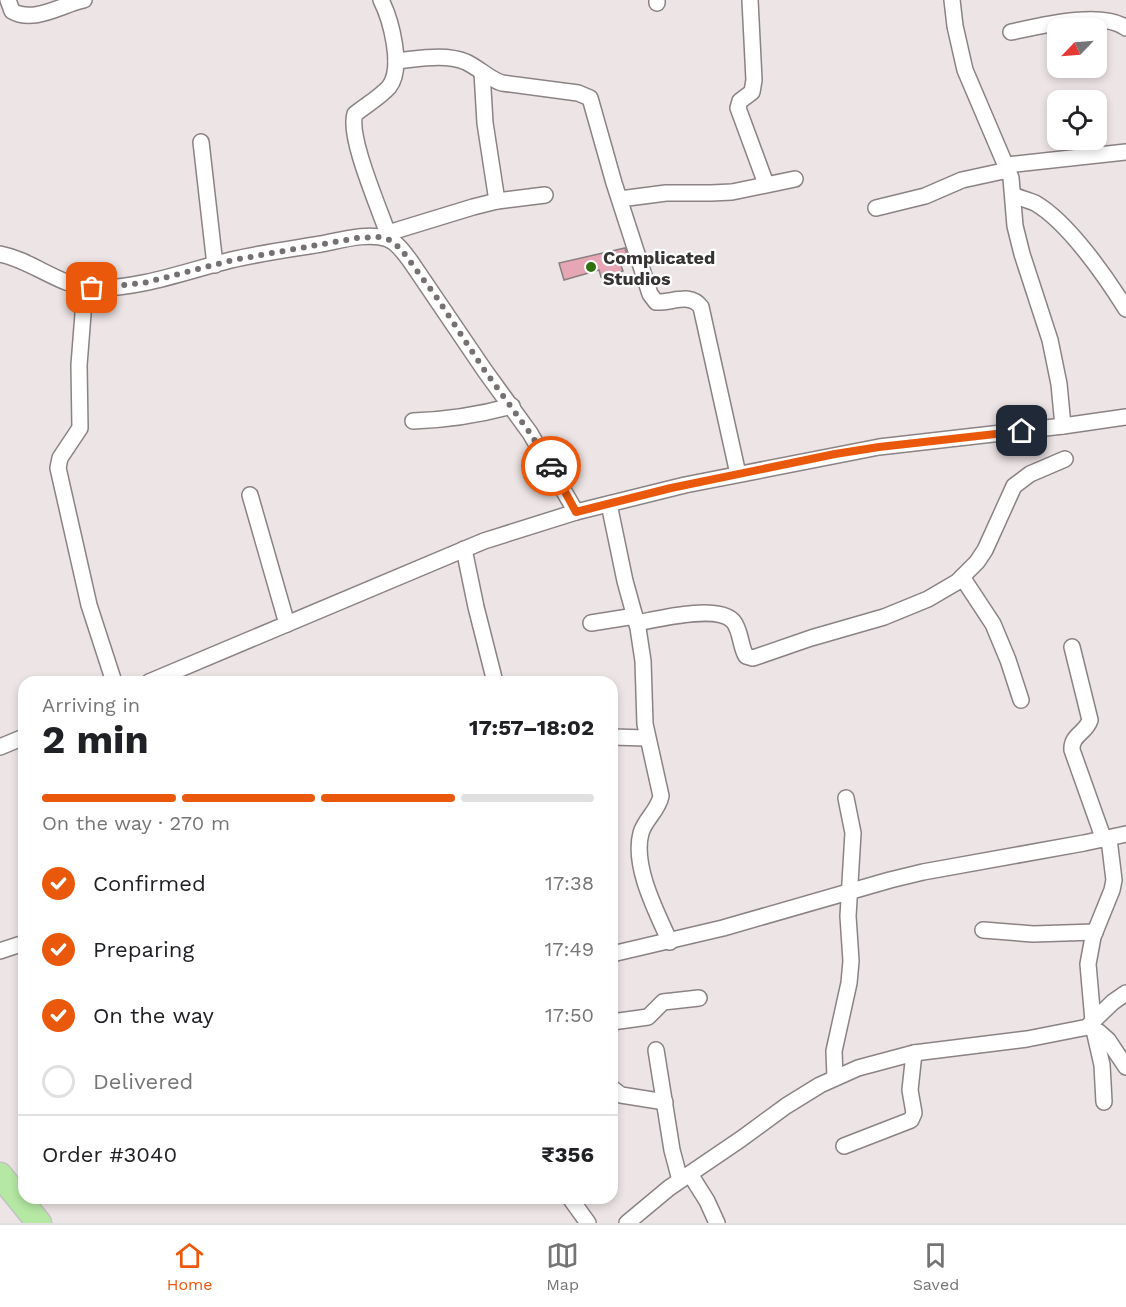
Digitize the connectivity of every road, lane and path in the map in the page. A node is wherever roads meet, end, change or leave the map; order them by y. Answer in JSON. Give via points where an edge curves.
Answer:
{"nodes":[{"id":1,"x":8,"y":0,"type":"edge"},
{"id":2,"x":84,"y":0,"type":"edge"},
{"id":3,"x":381,"y":0,"type":"edge"},
{"id":4,"x":750,"y":0,"type":"edge"},
{"id":5,"x":952,"y":0,"type":"edge"},
{"id":6,"x":68,"y":2,"type":"edge"},
{"id":7,"x":1126,"y":28,"type":"edge"},
{"id":8,"x":1011,"y":32,"type":"dead end"},
{"id":9,"x":396,"y":61,"type":"junction"},
{"id":10,"x":482,"y":72,"type":"junction"},
{"id":11,"x":201,"y":142,"type":"dead end"},
{"id":12,"x":1126,"y":152,"type":"edge"},
{"id":13,"x":1008,"y":167,"type":"junction"},
{"id":14,"x":795,"y":179,"type":"dead end"},
{"id":15,"x":766,"y":184,"type":"junction"},
{"id":16,"x":545,"y":195,"type":"dead end"},
{"id":17,"x":1013,"y":195,"type":"junction"},
{"id":18,"x":620,"y":199,"type":"junction"},
{"id":19,"x":497,"y":201,"type":"junction"},
{"id":20,"x":876,"y":208,"type":"dead end"},
{"id":21,"x":389,"y":236,"type":"junction"},
{"id":22,"x":0,"y":254,"type":"edge"},
{"id":23,"x":215,"y":264,"type":"junction"},
{"id":24,"x":81,"y":286,"type":"junction"},
{"id":25,"x":1126,"y":309,"type":"edge"},
{"id":26,"x":512,"y":406,"type":"junction"},
{"id":27,"x":1126,"y":417,"type":"edge"},
{"id":28,"x":413,"y":421,"type":"dead end"},
{"id":29,"x":1063,"y":426,"type":"junction"},
{"id":30,"x":1065,"y":459,"type":"dead end"},
{"id":31,"x":738,"y":474,"type":"junction"},
{"id":32,"x":250,"y":495,"type":"dead end"},
{"id":33,"x":609,"y":504,"type":"junction"},
{"id":34,"x":576,"y":512,"type":"junction"},
{"id":35,"x":464,"y":549,"type":"junction"},
{"id":36,"x":962,"y":577,"type":"junction"},
{"id":37,"x":636,"y":620,"type":"junction"},
{"id":38,"x":591,"y":623,"type":"dead end"},
{"id":39,"x":287,"y":624,"type":"junction"},
{"id":40,"x":1072,"y":647,"type":"dead end"},
{"id":41,"x":112,"y":676,"type":"edge"},
{"id":42,"x":163,"y":676,"type":"edge"},
{"id":43,"x":493,"y":676,"type":"edge"},
{"id":44,"x":1021,"y":700,"type":"dead end"},
{"id":45,"x":618,"y":737,"type":"edge"},
{"id":46,"x":647,"y":738,"type":"junction"},
{"id":47,"x":18,"y":740,"type":"edge"},
{"id":48,"x":0,"y":747,"type":"edge"},
{"id":49,"x":846,"y":798,"type":"dead end"},
{"id":50,"x":1126,"y":834,"type":"edge"},
{"id":51,"x":1107,"y":839,"type":"junction"},
{"id":52,"x":850,"y":891,"type":"junction"},
{"id":53,"x":983,"y":930,"type":"dead end"},
{"id":54,"x":1095,"y":932,"type":"junction"},
{"id":55,"x":670,"y":942,"type":"junction"},
{"id":56,"x":18,"y":946,"type":"edge"},
{"id":57,"x":618,"y":948,"type":"edge"},
{"id":58,"x":0,"y":951,"type":"edge"},
{"id":59,"x":1126,"y":993,"type":"edge"},
{"id":60,"x":699,"y":998,"type":"dead end"},
{"id":61,"x":618,"y":1021,"type":"edge"},
{"id":62,"x":1092,"y":1026,"type":"junction"},
{"id":63,"x":656,"y":1050,"type":"dead end"},
{"id":64,"x":914,"y":1053,"type":"junction"},
{"id":65,"x":1126,"y":1067,"type":"edge"},
{"id":66,"x":835,"y":1078,"type":"junction"},
{"id":67,"x":618,"y":1093,"type":"edge"},
{"id":68,"x":665,"y":1102,"type":"junction"},
{"id":69,"x":1104,"y":1102,"type":"dead end"},
{"id":70,"x":844,"y":1146,"type":"dead end"},
{"id":71,"x":685,"y":1177,"type":"junction"},
{"id":72,"x":9,"y":1187,"type":"edge"},
{"id":73,"x":23,"y":1204,"type":"edge"},
{"id":74,"x":574,"y":1204,"type":"edge"},
{"id":75,"x":22,"y":1223,"type":"edge"},
{"id":76,"x":39,"y":1223,"type":"edge"},
{"id":77,"x":588,"y":1223,"type":"edge"},
{"id":78,"x":627,"y":1223,"type":"edge"},
{"id":79,"x":717,"y":1223,"type":"edge"}],
"edges":[{"from":1,"to":6,"type":"street","via":[[12,11],[27,15],[44,13]]},
{"from":2,"to":6,"type":"street"},
{"from":3,"to":9,"type":"street","via":[[389,19]]},
{"from":4,"to":15,"type":"street","via":[[754,80],[752,92],[740,101],[738,108]]},
{"from":5,"to":13,"type":"street","via":[[965,70]]},
{"from":7,"to":8,"type":"street","via":[[1111,20],[1072,21]]},
{"from":9,"to":10,"type":"street","via":[[454,58]]},
{"from":9,"to":21,"type":"street","via":[[390,86],[355,114],[353,120],[357,148]]},
{"from":10,"to":18,"type":"street","via":[[502,83],[591,98]]},
{"from":10,"to":19,"type":"street"},
{"from":11,"to":23,"type":"street"},
{"from":12,"to":13,"type":"street"},
{"from":13,"to":17,"type":"street"},
{"from":13,"to":20,"type":"street","via":[[925,196]]},
{"from":14,"to":15,"type":"street"},
{"from":15,"to":18,"type":"street","via":[[732,192],[666,192]]},
{"from":16,"to":19,"type":"street"},
{"from":17,"to":25,"type":"street","via":[[1035,203],[1053,216]]},
{"from":17,"to":29,"type":"street","via":[[1015,226],[1053,356]]},
{"from":18,"to":31,"type":"street","via":[[653,299],[660,302],[685,298],[701,307]]},
{"from":19,"to":21,"type":"street"},
{"from":21,"to":23,"type":"street","via":[[357,238]]},
{"from":21,"to":26,"type":"street"},
{"from":22,"to":24,"type":"street"},
{"from":23,"to":24,"type":"street","via":[[136,284]]},
{"from":24,"to":41,"type":"street","via":[[80,428],[60,458],[58,468],[89,604]]},
{"from":26,"to":28,"type":"street","via":[[474,416]]},
{"from":26,"to":34,"type":"street"},
{"from":27,"to":29,"type":"street"},
{"from":29,"to":31,"type":"street","via":[[879,447]]},
{"from":30,"to":36,"type":"street","via":[[1030,474],[1014,486],[985,550]]},
{"from":31,"to":33,"type":"street"},
{"from":32,"to":39,"type":"street"},
{"from":33,"to":34,"type":"street"},
{"from":33,"to":37,"type":"street"},
{"from":34,"to":35,"type":"street"},
{"from":35,"to":39,"type":"street"},
{"from":35,"to":43,"type":"street"},
{"from":36,"to":37,"type":"street","via":[[928,599],[884,617],[753,658],[746,656],[736,625],[730,619],[705,612]]},
{"from":36,"to":44,"type":"street","via":[[993,624]]},
{"from":37,"to":38,"type":"street"},
{"from":37,"to":46,"type":"street","via":[[643,661]]},
{"from":39,"to":42,"type":"street"},
{"from":40,"to":51,"type":"street","via":[[1090,720],[1072,743],[1072,750]]},
{"from":45,"to":46,"type":"street"},
{"from":46,"to":55,"type":"street","via":[[661,796],[641,834],[640,850],[650,895]]},
{"from":47,"to":48,"type":"street"},
{"from":49,"to":52,"type":"street","via":[[853,833]]},
{"from":50,"to":51,"type":"street"},
{"from":51,"to":52,"type":"street","via":[[958,864]]},
{"from":51,"to":54,"type":"street","via":[[1114,880]]},
{"from":52,"to":55,"type":"street"},
{"from":52,"to":66,"type":"street","via":[[851,961],[834,1051]]},
{"from":53,"to":54,"type":"street","via":[[1033,934]]},
{"from":54,"to":62,"type":"street","via":[[1088,964]]},
{"from":55,"to":57,"type":"street"},
{"from":56,"to":58,"type":"street"},
{"from":59,"to":62,"type":"street"},
{"from":60,"to":61,"type":"street","via":[[663,1002],[648,1017]]},
{"from":62,"to":64,"type":"street","via":[[1027,1040]]},
{"from":62,"to":65,"type":"street","via":[[1108,1040]]},
{"from":62,"to":69,"type":"street","via":[[1102,1065]]},
{"from":63,"to":68,"type":"street"},
{"from":64,"to":66,"type":"street"},
{"from":64,"to":70,"type":"street","via":[[911,1120]]},
{"from":66,"to":71,"type":"street","via":[[795,1100]]},
{"from":67,"to":68,"type":"street"},
{"from":68,"to":71,"type":"street","via":[[672,1150]]},
{"from":71,"to":78,"type":"street"},
{"from":71,"to":79,"type":"street","via":[[706,1201]]},
{"from":72,"to":75,"type":"highway"},
{"from":73,"to":76,"type":"highway"},
{"from":74,"to":77,"type":"street"}]}
